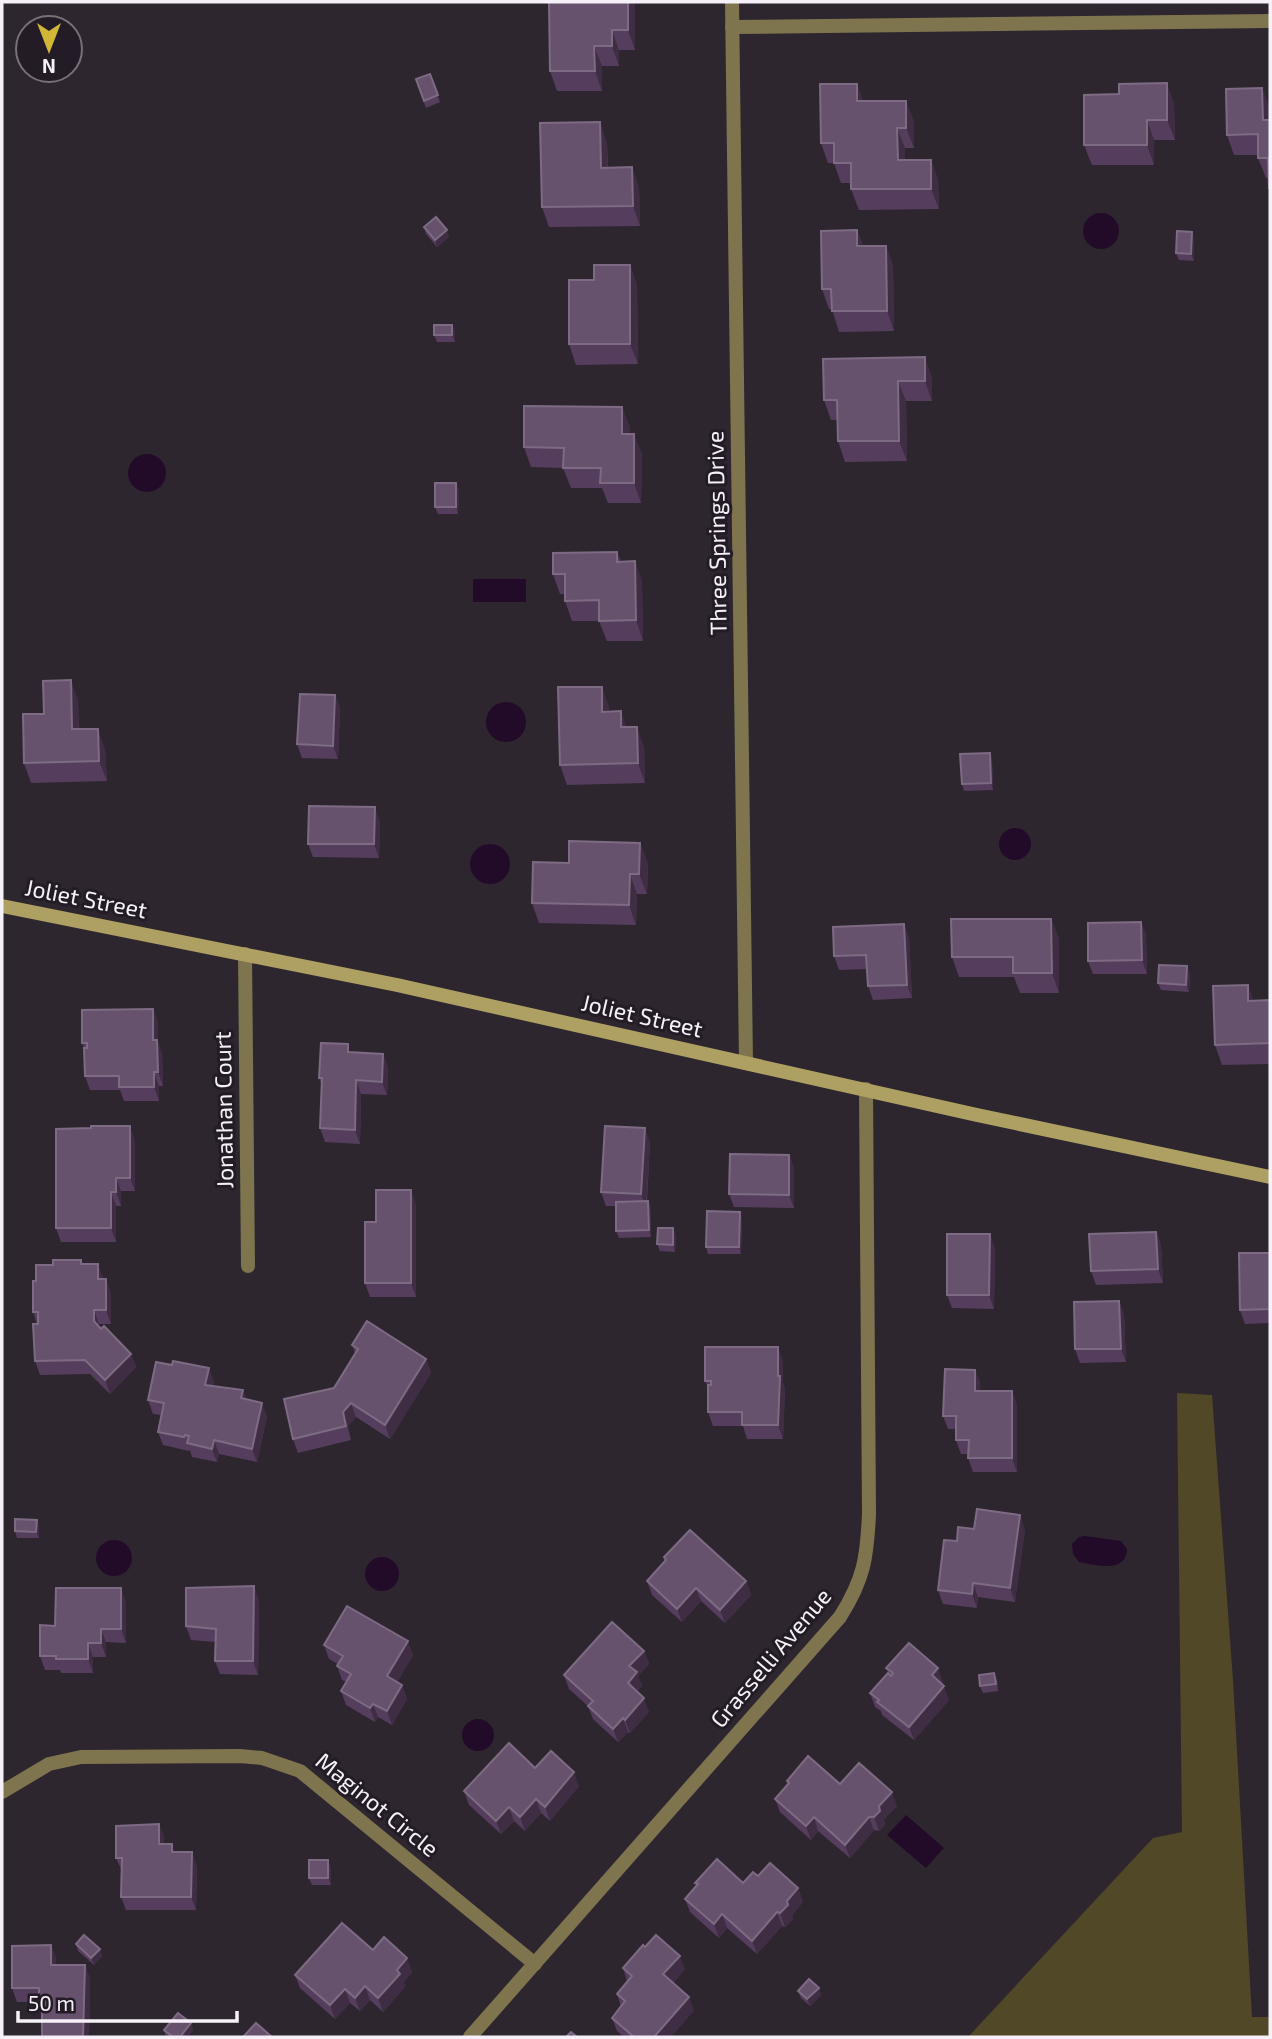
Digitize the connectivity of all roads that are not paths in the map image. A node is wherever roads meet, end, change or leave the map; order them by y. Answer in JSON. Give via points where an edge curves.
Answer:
{"nodes":[{"id":1,"x":732,"y":2,"type":"edge"},
{"id":2,"x":1270,"y":21,"type":"edge"},
{"id":3,"x":732,"y":27,"type":"junction"},
{"id":4,"x":2,"y":906,"type":"edge"},
{"id":5,"x":245,"y":954,"type":"junction"},
{"id":6,"x":746,"y":1063,"type":"junction"},
{"id":7,"x":866,"y":1088,"type":"junction"},
{"id":8,"x":1270,"y":1177,"type":"edge"},
{"id":9,"x":248,"y":1266,"type":"dead end"},
{"id":10,"x":2,"y":1792,"type":"edge"},
{"id":11,"x":535,"y":1964,"type":"junction"},
{"id":12,"x":470,"y":2037,"type":"edge"}],
"edges":[{"from":1,"to":3,"type":"street","name":"Three Springs Drive"},
{"from":2,"to":3,"type":"street"},
{"from":3,"to":6,"type":"street","name":"Three Springs Drive"},
{"from":4,"to":5,"type":"street","name":"Joliet Street"},
{"from":5,"to":6,"type":"street","name":"Joliet Street"},
{"from":5,"to":9,"type":"street","name":"Jonathan Court"},
{"from":6,"to":7,"type":"street","name":"Joliet Street"},
{"from":7,"to":8,"type":"street","name":"Joliet Street"},
{"from":7,"to":11,"type":"street","name":"Grasselli Avenue","via":[[869,1514],[867,1555],[857,1589],[840,1617]]},
{"from":10,"to":11,"type":"street","name":"Maginot Circle","via":[[49,1764],[81,1757],[240,1756],[300,1770]]},
{"from":11,"to":12,"type":"street","name":"Grasselli Avenue"}]}
